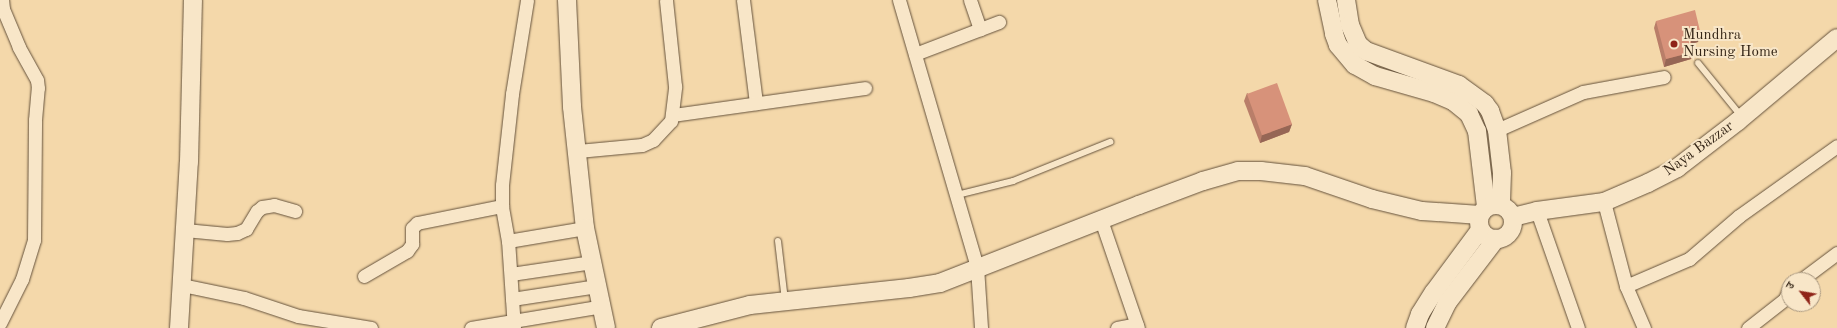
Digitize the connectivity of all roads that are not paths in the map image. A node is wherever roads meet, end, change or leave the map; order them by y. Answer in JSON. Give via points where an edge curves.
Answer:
{"nodes":[{"id":1,"x":2,"y":0,"type":"edge"},
{"id":2,"x":193,"y":0,"type":"edge"},
{"id":3,"x":527,"y":0,"type":"edge"},
{"id":4,"x":567,"y":0,"type":"edge"},
{"id":5,"x":666,"y":0,"type":"edge"},
{"id":6,"x":743,"y":0,"type":"edge"},
{"id":7,"x":899,"y":0,"type":"edge"},
{"id":8,"x":970,"y":0,"type":"edge"},
{"id":9,"x":1327,"y":0,"type":"edge"},
{"id":10,"x":1346,"y":0,"type":"edge"},
{"id":11,"x":999,"y":22,"type":"dead end"},
{"id":12,"x":980,"y":29,"type":"junction"},
{"id":13,"x":1837,"y":38,"type":"edge"},
{"id":14,"x":915,"y":54,"type":"junction"},
{"id":15,"x":1698,"y":62,"type":"dead end"},
{"id":16,"x":1664,"y":77,"type":"dead end"},
{"id":17,"x":864,"y":88,"type":"dead end"},
{"id":18,"x":756,"y":103,"type":"junction"},
{"id":19,"x":673,"y":115,"type":"junction"},
{"id":20,"x":1742,"y":118,"type":"junction"},
{"id":21,"x":1497,"y":130,"type":"junction"},
{"id":22,"x":1110,"y":142,"type":"dead end"},
{"id":23,"x":1837,"y":146,"type":"edge"},
{"id":24,"x":578,"y":151,"type":"junction"},
{"id":25,"x":957,"y":195,"type":"junction"},
{"id":26,"x":1604,"y":202,"type":"junction"},
{"id":27,"x":502,"y":206,"type":"junction"},
{"id":28,"x":295,"y":211,"type":"dead end"},
{"id":29,"x":1537,"y":211,"type":"junction"},
{"id":30,"x":1492,"y":215,"type":"junction"},
{"id":31,"x":1101,"y":220,"type":"junction"},
{"id":32,"x":585,"y":228,"type":"junction"},
{"id":33,"x":185,"y":230,"type":"junction"},
{"id":34,"x":1496,"y":239,"type":"junction"},
{"id":35,"x":508,"y":241,"type":"junction"},
{"id":36,"x":778,"y":241,"type":"dead end"},
{"id":37,"x":1837,"y":253,"type":"edge"},
{"id":38,"x":592,"y":262,"type":"junction"},
{"id":39,"x":977,"y":267,"type":"junction"},
{"id":40,"x":1812,"y":272,"type":"edge"},
{"id":41,"x":511,"y":274,"type":"junction"},
{"id":42,"x":364,"y":276,"type":"dead end"},
{"id":43,"x":182,"y":285,"type":"junction"},
{"id":44,"x":597,"y":286,"type":"junction"},
{"id":45,"x":1626,"y":286,"type":"junction"},
{"id":46,"x":512,"y":299,"type":"junction"},
{"id":47,"x":1781,"y":302,"type":"edge"},
{"id":48,"x":785,"y":303,"type":"junction"},
{"id":49,"x":602,"y":306,"type":"junction"},
{"id":50,"x":0,"y":323,"type":"edge"},
{"id":51,"x":514,"y":324,"type":"edge"},
{"id":52,"x":1138,"y":326,"type":"edge"},
{"id":53,"x":979,"y":327,"type":"edge"},
{"id":54,"x":179,"y":328,"type":"edge"},
{"id":55,"x":372,"y":328,"type":"edge"},
{"id":56,"x":471,"y":328,"type":"edge"},
{"id":57,"x":606,"y":328,"type":"edge"},
{"id":58,"x":661,"y":328,"type":"edge"},
{"id":59,"x":1117,"y":328,"type":"edge"},
{"id":60,"x":1415,"y":328,"type":"edge"},
{"id":61,"x":1435,"y":328,"type":"edge"},
{"id":62,"x":1578,"y":328,"type":"edge"},
{"id":63,"x":1644,"y":328,"type":"edge"},
{"id":64,"x":1748,"y":328,"type":"edge"}],
"edges":[{"from":1,"to":50,"type":"street","via":[[3,9],[37,80],[38,88],[35,120],[34,240],[22,279]]},
{"from":2,"to":33,"type":"street"},
{"from":3,"to":27,"type":"street","via":[[512,94]]},
{"from":4,"to":24,"type":"street","via":[[572,107]]},
{"from":5,"to":19,"type":"street","via":[[675,86]]},
{"from":6,"to":18,"type":"street"},
{"from":7,"to":14,"type":"street"},
{"from":8,"to":12,"type":"street"},
{"from":9,"to":30,"type":"street","via":[[1338,45],[1355,65],[1375,76],[1453,101],[1469,114],[1477,131]]},
{"from":10,"to":21,"type":"street","via":[[1350,25],[1358,44],[1366,51],[1459,85],[1485,104]]},
{"from":11,"to":12,"type":"street"},
{"from":12,"to":14,"type":"street"},
{"from":13,"to":20,"type":"street","name":"Naya Bazzar"},
{"from":14,"to":25,"type":"street"},
{"from":15,"to":20,"type":"lane"},
{"from":16,"to":21,"type":"street","via":[[1583,92]]},
{"from":17,"to":18,"type":"street"},
{"from":18,"to":19,"type":"street"},
{"from":19,"to":24,"type":"street","via":[[672,121],[663,132],[642,146]]},
{"from":20,"to":26,"type":"street","name":"Naya Bazzar","via":[[1677,168]]},
{"from":21,"to":30,"type":"street","via":[[1502,173]]},
{"from":22,"to":25,"type":"lane","via":[[1013,181]]},
{"from":23,"to":45,"type":"street","via":[[1739,216],[1689,259]]},
{"from":24,"to":32,"type":"street"},
{"from":25,"to":39,"type":"street"},
{"from":26,"to":29,"type":"street","name":"Naya Bazzar"},
{"from":26,"to":45,"type":"street"},
{"from":27,"to":35,"type":"street"},
{"from":27,"to":42,"type":"street","via":[[417,223],[412,228],[412,244],[407,251]]},
{"from":28,"to":33,"type":"street","via":[[274,205],[262,207],[246,229],[237,233]]},
{"from":29,"to":30,"type":"street","name":"Naya Bazzar"},
{"from":29,"to":62,"type":"street"},
{"from":30,"to":31,"type":"street","via":[[1422,211],[1372,199],[1305,176],[1261,170],[1238,171],[1202,182]]},
{"from":30,"to":34,"type":"street","via":[[1487,237]]},
{"from":30,"to":34,"type":"street","via":[[1514,222],[1510,232]]},
{"from":30,"to":60,"type":"street","via":[[1434,292],[1420,314]]},
{"from":31,"to":39,"type":"street"},
{"from":31,"to":52,"type":"street"},
{"from":32,"to":35,"type":"street"},
{"from":32,"to":38,"type":"street"},
{"from":33,"to":43,"type":"street"},
{"from":34,"to":61,"type":"street","via":[[1448,303]]},
{"from":35,"to":41,"type":"street"},
{"from":36,"to":48,"type":"lane"},
{"from":37,"to":40,"type":"street"},
{"from":38,"to":41,"type":"street"},
{"from":38,"to":44,"type":"street"},
{"from":39,"to":48,"type":"street","via":[[940,282],[917,287]]},
{"from":39,"to":53,"type":"street"},
{"from":41,"to":46,"type":"street"},
{"from":43,"to":54,"type":"street"},
{"from":43,"to":55,"type":"street","via":[[244,298],[298,316]]},
{"from":44,"to":46,"type":"street"},
{"from":44,"to":49,"type":"street"},
{"from":45,"to":63,"type":"street"},
{"from":46,"to":51,"type":"street"},
{"from":47,"to":64,"type":"street"},
{"from":48,"to":58,"type":"street","via":[[750,305]]},
{"from":49,"to":51,"type":"street"},
{"from":49,"to":57,"type":"street"},
{"from":51,"to":56,"type":"street"},
{"from":52,"to":59,"type":"street"}]}
